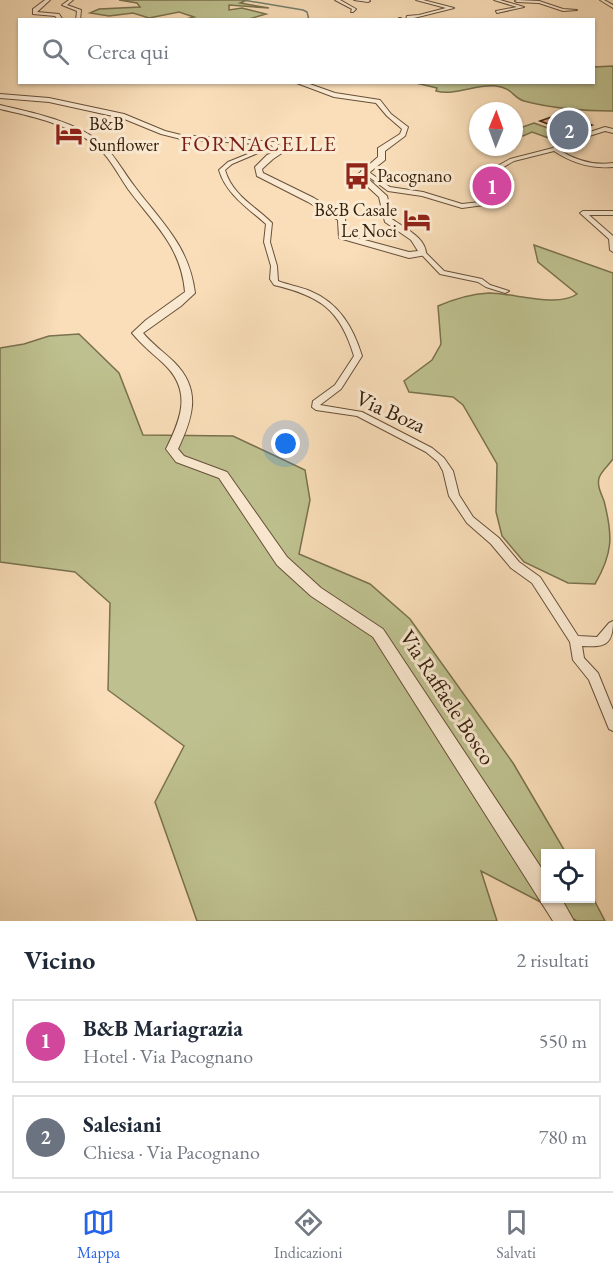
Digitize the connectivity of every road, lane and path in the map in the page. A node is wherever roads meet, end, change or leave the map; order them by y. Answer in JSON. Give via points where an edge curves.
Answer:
{"nodes":[{"id":1,"x":48,"y":0,"type":"edge"},
{"id":2,"x":71,"y":0,"type":"edge"},
{"id":3,"x":337,"y":0,"type":"edge"},
{"id":4,"x":356,"y":0,"type":"edge"},
{"id":5,"x":366,"y":0,"type":"edge"},
{"id":6,"x":418,"y":0,"type":"edge"},
{"id":7,"x":496,"y":0,"type":"edge"},
{"id":8,"x":506,"y":0,"type":"edge"},
{"id":9,"x":516,"y":0,"type":"edge"},
{"id":10,"x":602,"y":0,"type":"edge"},
{"id":11,"x":613,"y":7,"type":"edge"},
{"id":12,"x":575,"y":10,"type":"dead end"},
{"id":13,"x":352,"y":11,"type":"dead end"},
{"id":14,"x":497,"y":12,"type":"dead end"},
{"id":15,"x":613,"y":16,"type":"edge"},
{"id":16,"x":602,"y":17,"type":"dead end"},
{"id":17,"x":59,"y":18,"type":"edge"},
{"id":18,"x":78,"y":18,"type":"edge"},
{"id":19,"x":408,"y":18,"type":"edge"},
{"id":20,"x":303,"y":84,"type":"edge"},
{"id":21,"x":0,"y":96,"type":"edge"},
{"id":22,"x":0,"y":107,"type":"edge"},
{"id":23,"x":613,"y":131,"type":"edge"},
{"id":24,"x":557,"y":146,"type":"junction"},
{"id":25,"x":264,"y":147,"type":"junction"},
{"id":26,"x":613,"y":165,"type":"edge"},
{"id":27,"x":364,"y":171,"type":"junction"},
{"id":28,"x":613,"y":213,"type":"edge"},
{"id":29,"x":613,"y":250,"type":"edge"},
{"id":30,"x":423,"y":253,"type":"junction"},
{"id":31,"x":505,"y":291,"type":"dead end"},
{"id":32,"x":613,"y":626,"type":"edge"},
{"id":33,"x":575,"y":641,"type":"junction"},
{"id":34,"x":613,"y":725,"type":"edge"},
{"id":35,"x":541,"y":884,"type":"edge"},
{"id":36,"x":553,"y":903,"type":"edge"},
{"id":37,"x":564,"y":921,"type":"edge"}],
"edges":[{"from":1,"to":17,"type":"street","via":[[35,13]]},
{"from":2,"to":18,"type":"street","via":[[64,5],[79,10]]},
{"from":3,"to":13,"type":"street"},
{"from":4,"to":5,"type":"street"},
{"from":6,"to":19,"type":"street","via":[[452,8]]},
{"from":7,"to":14,"type":"street","via":[[522,7]]},
{"from":8,"to":9,"type":"street"},
{"from":9,"to":12,"type":"street"},
{"from":10,"to":11,"type":"street"},
{"from":15,"to":16,"type":"street"},
{"from":20,"to":27,"type":"street","via":[[333,95],[378,101],[406,128],[403,135],[381,150],[382,158]]},
{"from":21,"to":25,"type":"street","via":[[49,100],[124,116],[181,137]]},
{"from":22,"to":35,"type":"street","name":"Via Raffaele Bosco","via":[[63,125],[96,142],[161,222],[179,251],[190,281],[190,293],[182,303],[137,333],[179,374],[188,399],[185,425],[172,449],[174,454],[223,475],[282,561],[316,591],[378,633]]},
{"from":23,"to":24,"type":"street","via":[[605,129]]},
{"from":24,"to":26,"type":"street","via":[[583,164],[600,168]]},
{"from":24,"to":27,"type":"street","via":[[513,160],[478,179],[482,204],[462,206],[388,189]]},
{"from":25,"to":30,"type":"street","via":[[279,147],[281,152],[261,165],[260,174],[342,219],[342,236],[409,255]]},
{"from":25,"to":33,"type":"street","name":"Via Boza","via":[[230,163],[222,174],[236,194],[268,223],[269,255],[276,284],[296,287],[330,306],[344,320],[358,356],[338,387],[316,407],[359,414],[441,460],[454,496],[470,520],[515,565],[536,580]]},
{"from":27,"to":30,"type":"street","via":[[360,176],[382,196],[388,220],[418,241]]},
{"from":28,"to":29,"type":"street","via":[[583,213],[612,237]]},
{"from":30,"to":31,"type":"street","via":[[442,273],[480,280]]},
{"from":32,"to":33,"type":"street","via":[[600,642]]},
{"from":33,"to":34,"type":"street","name":"Via Boza","via":[[579,660],[594,677]]},
{"from":36,"to":37,"type":"street"}]}
